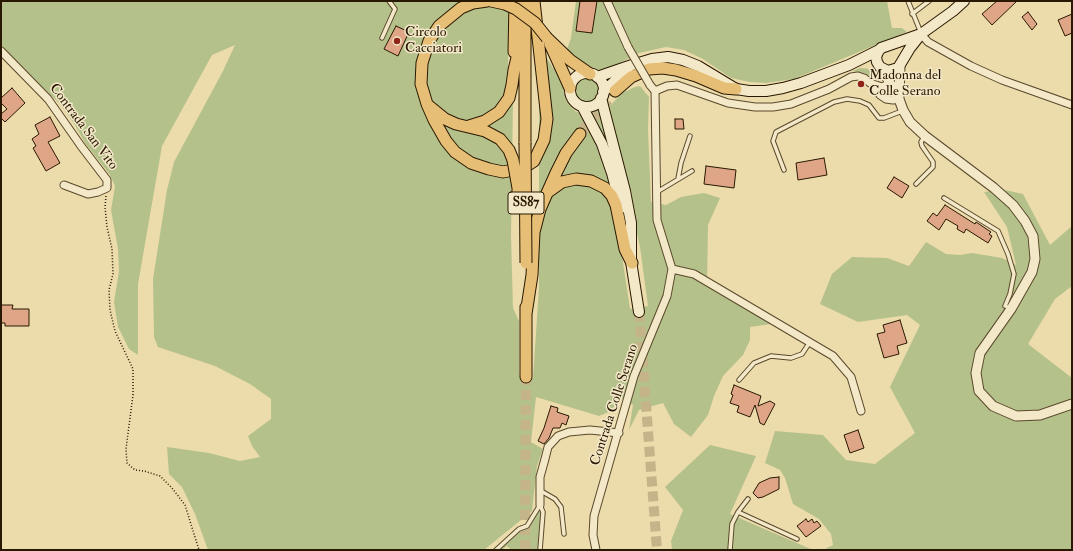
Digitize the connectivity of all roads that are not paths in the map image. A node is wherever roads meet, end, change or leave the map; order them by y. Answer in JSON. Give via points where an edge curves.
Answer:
{"nodes":[{"id":1,"x":389,"y":1,"type":"edge"},
{"id":2,"x":487,"y":1,"type":"edge"},
{"id":3,"x":491,"y":1,"type":"edge"},
{"id":4,"x":514,"y":1,"type":"edge"},
{"id":5,"x":525,"y":1,"type":"edge"},
{"id":6,"x":535,"y":1,"type":"edge"},
{"id":7,"x":607,"y":1,"type":"edge"},
{"id":8,"x":908,"y":1,"type":"edge"},
{"id":9,"x":930,"y":1,"type":"edge"},
{"id":10,"x":964,"y":1,"type":"edge"},
{"id":11,"x":912,"y":14,"type":"junction"},
{"id":12,"x":525,"y":25,"type":"junction"},
{"id":13,"x":921,"y":34,"type":"junction"},
{"id":14,"x":382,"y":38,"type":"dead end"},
{"id":15,"x":547,"y":38,"type":"junction"},
{"id":16,"x":889,"y":45,"type":"junction"},
{"id":17,"x":879,"y":50,"type":"junction"},
{"id":18,"x":1,"y":51,"type":"edge"},
{"id":19,"x":901,"y":63,"type":"junction"},
{"id":20,"x":632,"y":65,"type":"junction"},
{"id":21,"x":849,"y":65,"type":"junction"},
{"id":22,"x":880,"y":67,"type":"junction"},
{"id":23,"x":514,"y":70,"type":"junction"},
{"id":24,"x":594,"y":75,"type":"junction"},
{"id":25,"x":870,"y":83,"type":"junction"},
{"id":26,"x":891,"y":83,"type":"junction"},
{"id":27,"x":570,"y":88,"type":"junction"},
{"id":28,"x":736,"y":89,"type":"junction"},
{"id":29,"x":616,"y":91,"type":"tunnel mouth"},
{"id":30,"x":655,"y":91,"type":"junction"},
{"id":31,"x":602,"y":95,"type":"junction"},
{"id":32,"x":899,"y":98,"type":"junction"},
{"id":33,"x":427,"y":104,"type":"junction"},
{"id":34,"x":1072,"y":105,"type":"edge"},
{"id":35,"x":582,"y":106,"type":"junction"},
{"id":36,"x":903,"y":110,"type":"junction"},
{"id":37,"x":469,"y":126,"type":"junction"},
{"id":38,"x":580,"y":134,"type":"tunnel mouth"},
{"id":39,"x":690,"y":136,"type":"dead end"},
{"id":40,"x":925,"y":136,"type":"junction"},
{"id":41,"x":784,"y":170,"type":"dead end"},
{"id":42,"x":692,"y":171,"type":"dead end"},
{"id":43,"x":678,"y":179,"type":"junction"},
{"id":44,"x":916,"y":184,"type":"dead end"},
{"id":45,"x":64,"y":185,"type":"dead end"},
{"id":46,"x":547,"y":192,"type":"junction"},
{"id":47,"x":656,"y":193,"type":"junction"},
{"id":48,"x":944,"y":198,"type":"dead end"},
{"id":49,"x":526,"y":263,"type":"junction"},
{"id":50,"x":632,"y":263,"type":"junction"},
{"id":51,"x":672,"y":269,"type":"junction"},
{"id":52,"x":1010,"y":309,"type":"junction"},
{"id":53,"x":639,"y":312,"type":"tunnel mouth"},
{"id":54,"x":526,"y":314,"type":"junction"},
{"id":55,"x":810,"y":342,"type":"junction"},
{"id":56,"x":526,"y":377,"type":"tunnel mouth"},
{"id":57,"x":739,"y":380,"type":"dead end"},
{"id":58,"x":1072,"y":404,"type":"edge"},
{"id":59,"x":861,"y":412,"type":"dead end"},
{"id":60,"x":618,"y":433,"type":"junction"},
{"id":61,"x":541,"y":491,"type":"junction"},
{"id":62,"x":748,"y":499,"type":"dead end"},
{"id":63,"x":540,"y":504,"type":"junction"},
{"id":64,"x":738,"y":512,"type":"junction"},
{"id":65,"x":564,"y":534,"type":"dead end"},
{"id":66,"x":798,"y":539,"type":"dead end"},
{"id":67,"x":496,"y":550,"type":"edge"},
{"id":68,"x":540,"y":550,"type":"edge"},
{"id":69,"x":596,"y":550,"type":"edge"},
{"id":70,"x":730,"y":550,"type":"edge"}],
"edges":[{"from":1,"to":14,"type":"lane","via":[[395,9]]},
{"from":2,"to":33,"type":"main road","via":[[461,8],[439,26],[429,41],[422,63],[421,84]]},
{"from":3,"to":15,"type":"main road","bridge":true,"via":[[516,9],[535,23]]},
{"from":4,"to":23,"type":"main road"},
{"from":5,"to":12,"type":"main road","number":"SS87"},
{"from":6,"to":33,"type":"main road","via":[[547,119],[544,140],[534,161],[523,168],[503,172],[471,163],[455,152],[446,141]]},
{"from":7,"to":30,"type":"street","bridge":true,"via":[[628,47]]},
{"from":8,"to":11,"type":"lane"},
{"from":9,"to":11,"type":"lane"},
{"from":10,"to":13,"type":"main road"},
{"from":11,"to":13,"type":"lane"},
{"from":12,"to":23,"type":"main road"},
{"from":12,"to":49,"type":"main road","number":"SS87","bridge":true},
{"from":13,"to":16,"type":"main road"},
{"from":13,"to":19,"type":"main road"},
{"from":13,"to":34,"type":"street","via":[[928,42],[971,66]]},
{"from":15,"to":24,"type":"main road","via":[[570,60]]},
{"from":15,"to":27,"type":"main road"},
{"from":16,"to":17,"type":"main road"},
{"from":16,"to":19,"type":"main road","via":[[900,49]]},
{"from":17,"to":21,"type":"main road"},
{"from":17,"to":22,"type":"main road","via":[[876,57]]},
{"from":18,"to":45,"type":"street","name":"Contrada San Vito","via":[[48,99],[108,180],[107,188],[88,194]]},
{"from":19,"to":22,"type":"main road","via":[[892,71]]},
{"from":19,"to":32,"type":"street"},
{"from":20,"to":24,"type":"main road"},
{"from":20,"to":28,"type":"main road","via":[[668,58],[683,60],[712,73]]},
{"from":20,"to":31,"type":"main road"},
{"from":21,"to":22,"type":"main road","via":[[859,63]]},
{"from":21,"to":28,"type":"main road","via":[[783,88],[754,91]]},
{"from":22,"to":26,"type":"street"},
{"from":23,"to":37,"type":"main road","via":[[509,98],[499,112]]},
{"from":24,"to":27,"type":"main road","via":[[584,74],[575,79]]},
{"from":24,"to":31,"type":"main road","via":[[602,84]]},
{"from":25,"to":26,"type":"street","via":[[882,87]]},
{"from":25,"to":30,"type":"street","via":[[858,76],[851,77],[798,101],[773,107],[728,103],[677,85]]},
{"from":25,"to":32,"type":"street","via":[[886,99]]},
{"from":26,"to":32,"type":"street"},
{"from":27,"to":35,"type":"main road","via":[[574,101]]},
{"from":28,"to":29,"type":"main road","via":[[724,88],[696,76],[663,68],[649,69],[631,78]]},
{"from":30,"to":47,"type":"street","name":"Contrada Colle Serano"},
{"from":31,"to":35,"type":"main road","via":[[593,106]]},
{"from":31,"to":50,"type":"main road","via":[[631,223]]},
{"from":32,"to":36,"type":"street"},
{"from":33,"to":37,"type":"main road","via":[[445,119]]},
{"from":35,"to":50,"type":"main road","via":[[602,144],[612,173]]},
{"from":36,"to":40,"type":"street","via":[[910,122]]},
{"from":36,"to":41,"type":"lane","via":[[879,118],[869,105],[860,101],[847,99],[834,102],[776,132],[773,141]]},
{"from":37,"to":49,"type":"main road","bridge":true,"via":[[500,139],[509,150],[518,188],[519,224]]},
{"from":38,"to":46,"type":"main road","via":[[566,153]]},
{"from":39,"to":43,"type":"lane"},
{"from":40,"to":44,"type":"lane","via":[[920,142],[933,162],[933,167]]},
{"from":40,"to":52,"type":"street","via":[[1013,205],[1033,236],[1035,259],[1032,272]]},
{"from":42,"to":43,"type":"lane"},
{"from":43,"to":47,"type":"lane"},
{"from":46,"to":50,"type":"main road","via":[[562,182],[576,179],[591,181],[605,188],[616,205],[625,249]]},
{"from":46,"to":54,"type":"main road","via":[[534,232],[532,275]]},
{"from":47,"to":51,"type":"street","name":"Contrada Colle Serano","via":[[657,220]]},
{"from":48,"to":52,"type":"lane","via":[[998,232],[1014,274],[1005,306]]},
{"from":49,"to":54,"type":"main road","number":"SS87"},
{"from":50,"to":53,"type":"main road"},
{"from":51,"to":55,"type":"street","via":[[694,274]]},
{"from":51,"to":60,"type":"street","name":"Contrada Colle Serano","via":[[667,296],[634,376]]},
{"from":52,"to":58,"type":"street","via":[[980,353],[976,373],[980,391],[993,406],[1016,416],[1040,415]]},
{"from":54,"to":56,"type":"main road","number":"SS87"},
{"from":55,"to":57,"type":"lane","via":[[802,354],[791,358],[771,356],[754,363]]},
{"from":55,"to":59,"type":"street","via":[[833,356],[851,377]]},
{"from":60,"to":61,"type":"street","via":[[590,430],[558,436],[548,447],[544,459],[540,478]]},
{"from":60,"to":69,"type":"street","name":"Contrada Colle Serano","via":[[594,516],[593,535]]},
{"from":61,"to":63,"type":"street"},
{"from":61,"to":65,"type":"lane","via":[[555,499],[561,507]]},
{"from":62,"to":64,"type":"lane"},
{"from":63,"to":67,"type":"lane","via":[[527,526],[519,529]]},
{"from":63,"to":68,"type":"lane","via":[[543,512]]},
{"from":64,"to":66,"type":"lane"},
{"from":64,"to":70,"type":"lane","via":[[732,524]]}]}
